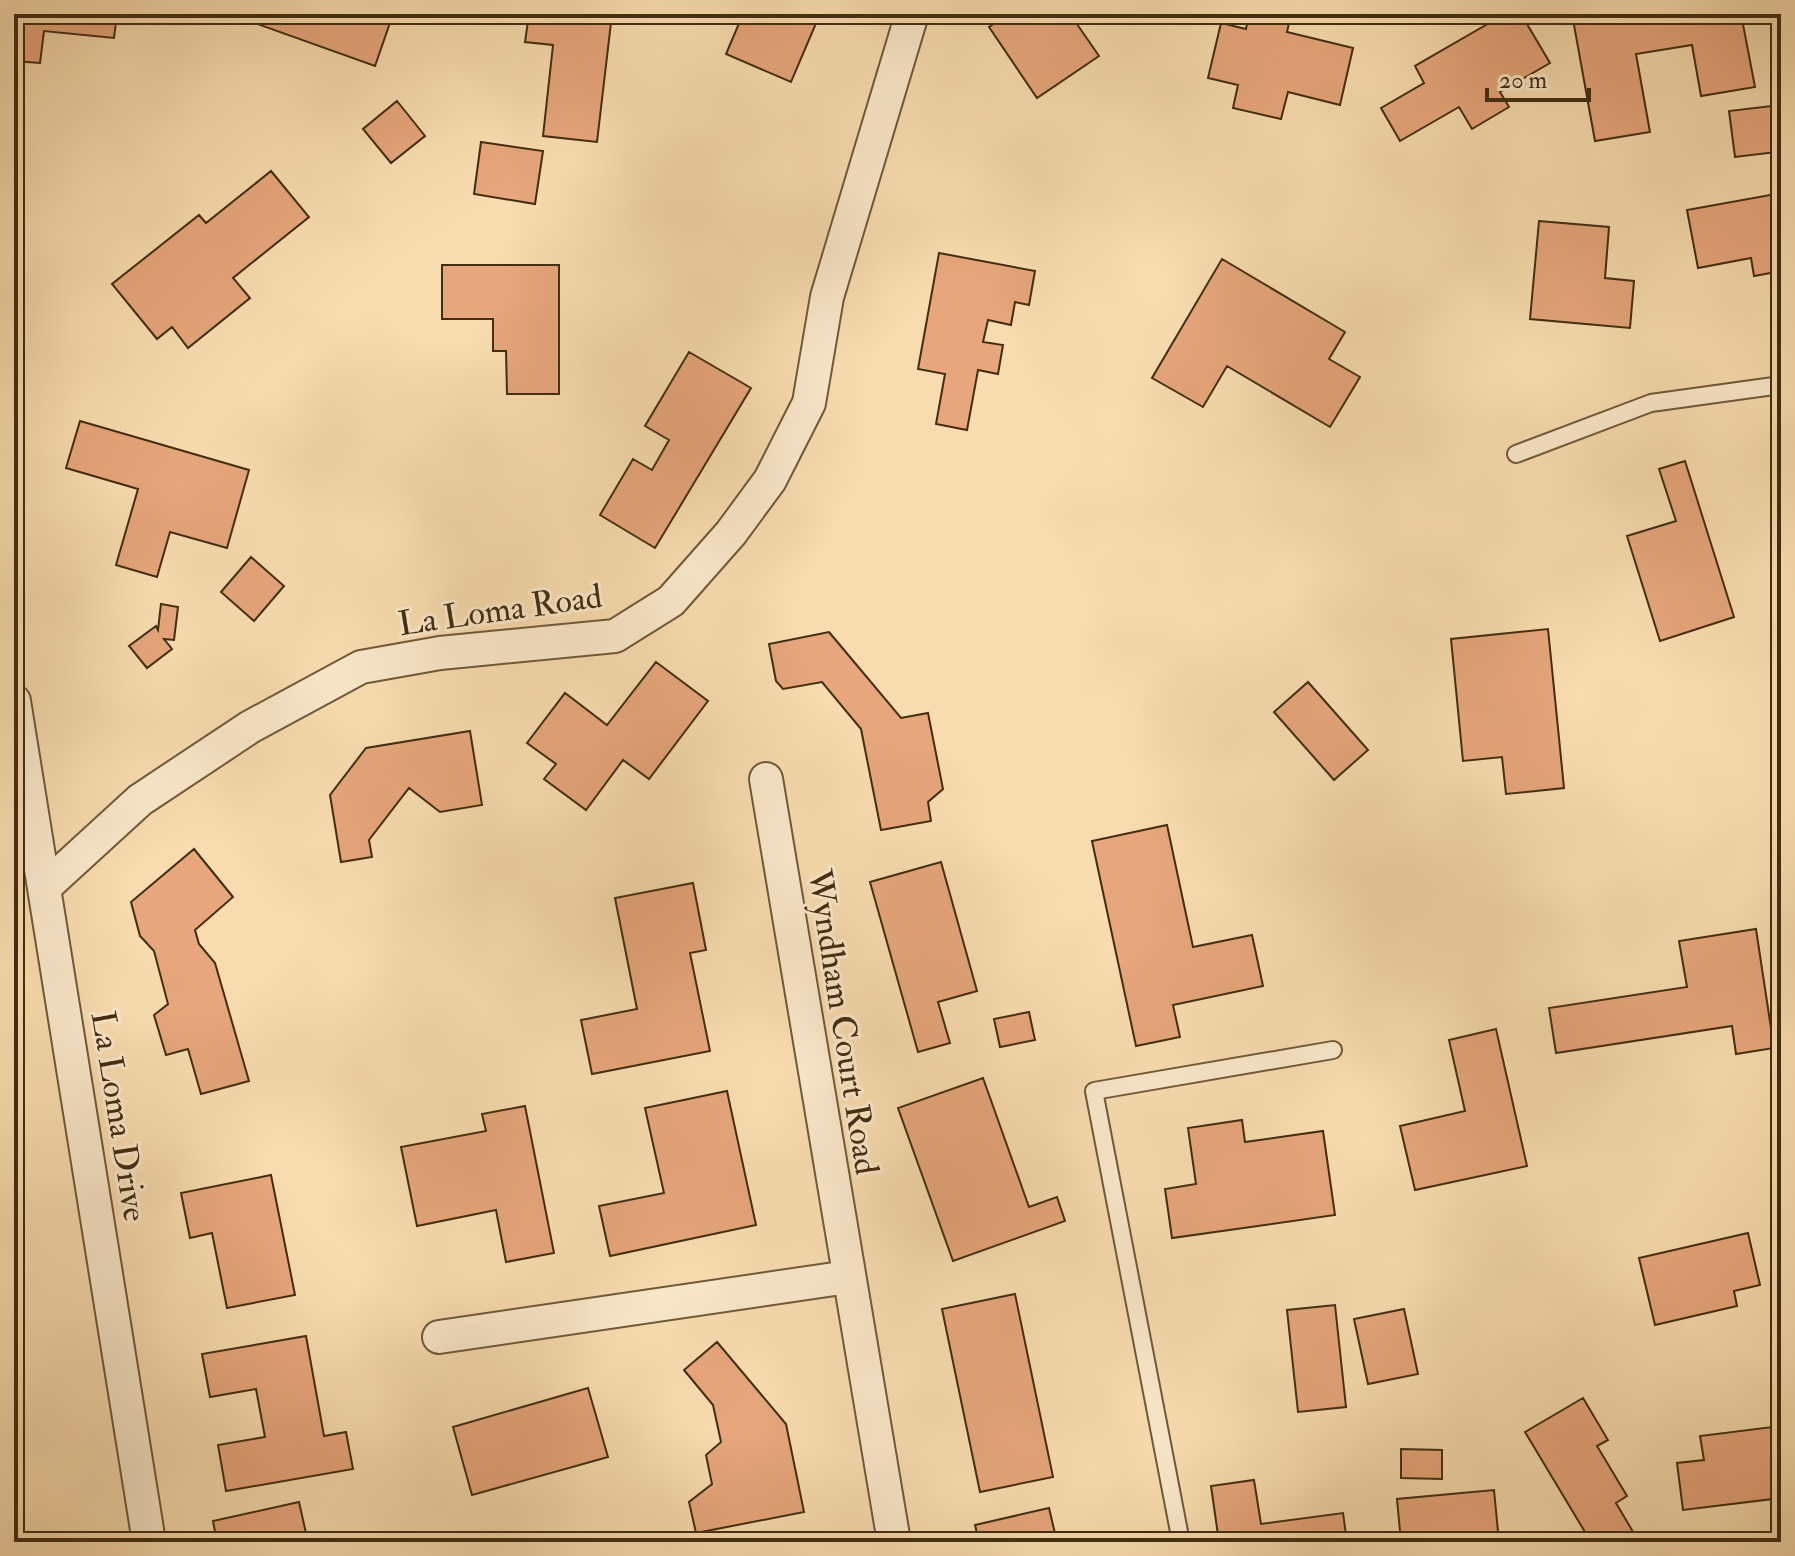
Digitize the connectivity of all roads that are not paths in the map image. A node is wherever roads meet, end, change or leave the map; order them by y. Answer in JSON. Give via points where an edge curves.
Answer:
{"nodes":[{"id":1,"x":912,"y":14,"type":"edge"},
{"id":2,"x":1781,"y":385,"type":"edge"},
{"id":3,"x":1516,"y":454,"type":"dead end"},
{"id":4,"x":14,"y":701,"type":"edge"},
{"id":5,"x":766,"y":779,"type":"dead end"},
{"id":6,"x":45,"y":887,"type":"junction"},
{"id":7,"x":1333,"y":1050,"type":"dead end"},
{"id":8,"x":848,"y":1277,"type":"junction"},
{"id":9,"x":439,"y":1337,"type":"dead end"},
{"id":10,"x":149,"y":1542,"type":"edge"},
{"id":11,"x":894,"y":1542,"type":"edge"},
{"id":12,"x":1181,"y":1542,"type":"edge"}],
"edges":[{"from":1,"to":6,"type":"street","name":"La Loma Road","via":[[827,297],[809,403],[770,480],[671,601],[615,636],[440,653],[361,667],[250,727],[140,800]]},
{"from":2,"to":3,"type":"lane","via":[[1651,403]]},
{"from":4,"to":6,"type":"street","name":"La Loma Drive"},
{"from":5,"to":8,"type":"street","name":"Wyndham Court Road"},
{"from":6,"to":10,"type":"street","name":"La Loma Drive"},
{"from":7,"to":12,"type":"lane","via":[[1094,1091]]},
{"from":8,"to":9,"type":"street"},
{"from":8,"to":11,"type":"street","name":"Wyndham Court Road"}]}
